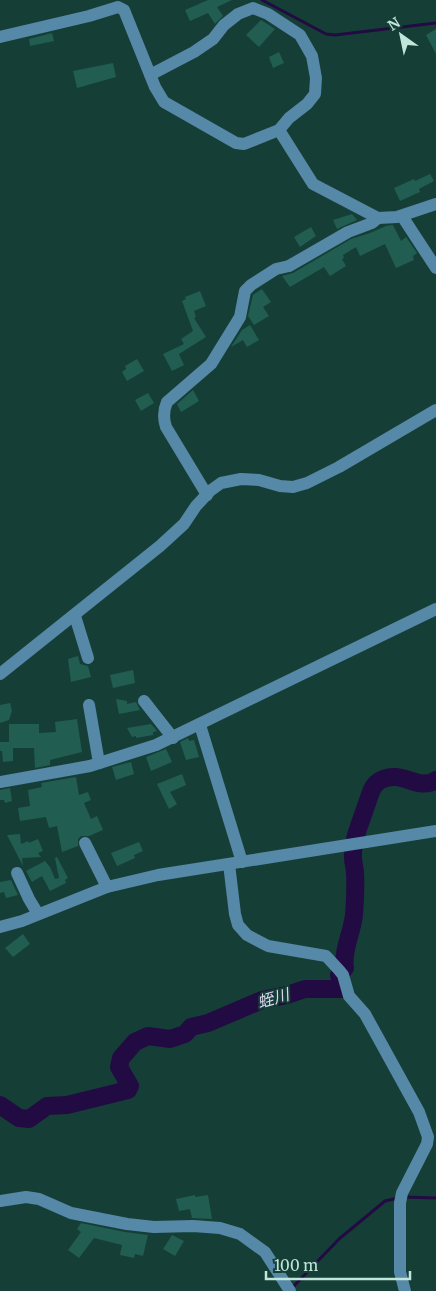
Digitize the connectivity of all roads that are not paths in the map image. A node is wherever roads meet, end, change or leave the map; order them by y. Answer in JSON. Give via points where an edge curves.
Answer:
{"nodes":[{"id":1,"x":0,"y":37,"type":"edge"},
{"id":2,"x":150,"y":75,"type":"junction"},
{"id":3,"x":280,"y":130,"type":"junction"},
{"id":4,"x":436,"y":204,"type":"edge"},
{"id":5,"x":402,"y":216,"type":"junction"},
{"id":6,"x":378,"y":218,"type":"junction"},
{"id":7,"x":436,"y":268,"type":"edge"},
{"id":8,"x":436,"y":410,"type":"edge"},
{"id":9,"x":207,"y":494,"type":"junction"},
{"id":10,"x":436,"y":609,"type":"edge"},
{"id":11,"x":75,"y":616,"type":"junction"},
{"id":12,"x":88,"y":658,"type":"dead end"},
{"id":13,"x":0,"y":674,"type":"edge"},
{"id":14,"x":144,"y":701,"type":"dead end"},
{"id":15,"x":90,"y":705,"type":"dead end"},
{"id":16,"x":200,"y":725,"type":"junction"},
{"id":17,"x":173,"y":738,"type":"junction"},
{"id":18,"x":99,"y":763,"type":"junction"},
{"id":19,"x":0,"y":782,"type":"edge"},
{"id":20,"x":436,"y":831,"type":"edge"},
{"id":21,"x":85,"y":843,"type":"dead end"},
{"id":22,"x":242,"y":862,"type":"junction"},
{"id":23,"x":229,"y":864,"type":"junction"},
{"id":24,"x":17,"y":873,"type":"dead end"},
{"id":25,"x":107,"y":887,"type":"junction"},
{"id":26,"x":38,"y":914,"type":"junction"},
{"id":27,"x":0,"y":927,"type":"edge"},
{"id":28,"x":0,"y":1201,"type":"edge"},
{"id":29,"x":288,"y":1289,"type":"edge"},
{"id":30,"x":405,"y":1291,"type":"edge"}],
"edges":[{"from":1,"to":2,"type":"street","via":[[118,7],[124,10]]},
{"from":2,"to":3,"type":"street","via":[[164,102],[236,143],[244,144]]},
{"from":2,"to":3,"type":"street","via":[[213,39],[238,14],[253,8],[268,14],[300,35],[310,50],[316,78],[315,94]]},
{"from":3,"to":6,"type":"street","via":[[313,184]]},
{"from":4,"to":5,"type":"street"},
{"from":5,"to":6,"type":"street"},
{"from":5,"to":7,"type":"street"},
{"from":6,"to":9,"type":"street","via":[[251,285],[246,291],[240,317],[211,364],[167,402],[163,410],[166,428]]},
{"from":8,"to":9,"type":"street","via":[[307,483],[293,487],[241,479],[221,483]]},
{"from":9,"to":11,"type":"street","via":[[184,524]]},
{"from":10,"to":16,"type":"street"},
{"from":11,"to":12,"type":"street"},
{"from":11,"to":13,"type":"street"},
{"from":14,"to":17,"type":"street"},
{"from":15,"to":18,"type":"street"},
{"from":16,"to":17,"type":"street"},
{"from":16,"to":22,"type":"street"},
{"from":17,"to":18,"type":"street"},
{"from":18,"to":19,"type":"street"},
{"from":20,"to":22,"type":"street"},
{"from":21,"to":25,"type":"street"},
{"from":22,"to":23,"type":"street"},
{"from":23,"to":25,"type":"street"},
{"from":23,"to":30,"type":"street","via":[[238,925],[246,935],[268,946],[326,956],[341,972],[349,996],[365,1014],[419,1112],[428,1137],[427,1144],[401,1198],[400,1272]]},
{"from":24,"to":26,"type":"street"},
{"from":25,"to":26,"type":"street"},
{"from":26,"to":27,"type":"street"},
{"from":28,"to":29,"type":"street","via":[[26,1197],[71,1213],[127,1224],[220,1228],[240,1234],[265,1252]]}]}
